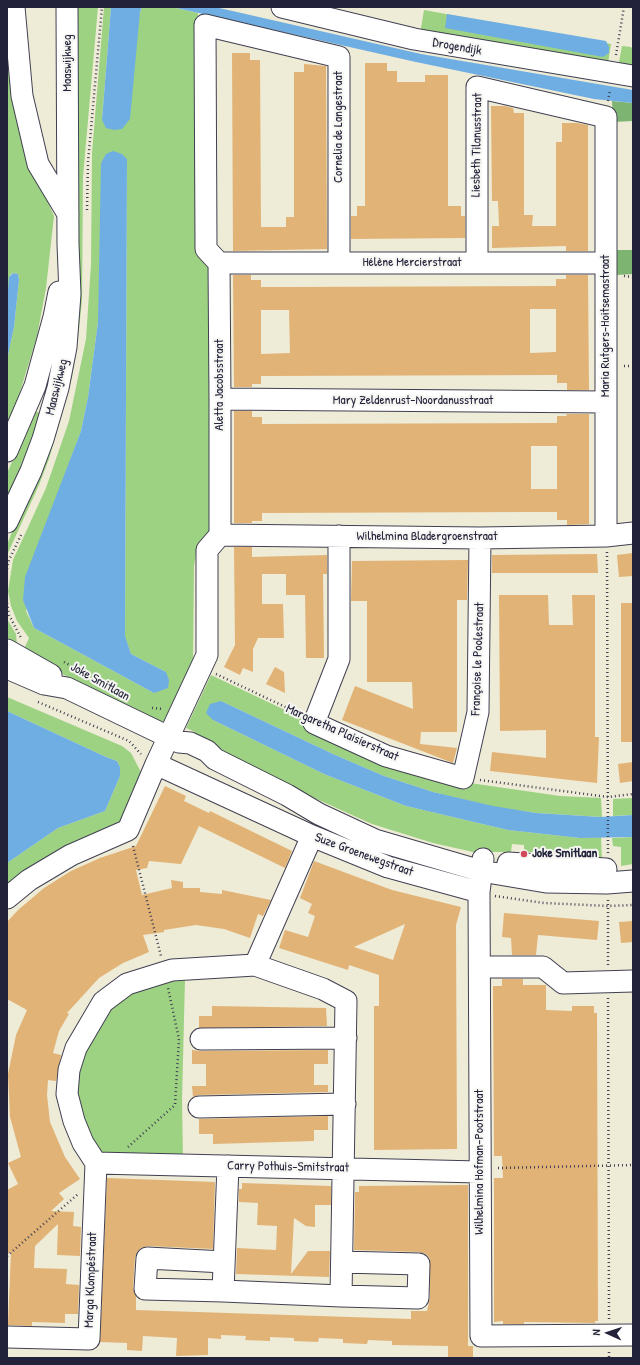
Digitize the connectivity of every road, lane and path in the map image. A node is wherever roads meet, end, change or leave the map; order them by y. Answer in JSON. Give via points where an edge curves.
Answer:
{"nodes":[{"id":1,"x":14,"y":7,"type":"edge"},
{"id":2,"x":67,"y":7,"type":"edge"},
{"id":3,"x":282,"y":7,"type":"edge"},
{"id":4,"x":624,"y":7,"type":"edge"},
{"id":5,"x":612,"y":74,"type":"junction"},
{"id":6,"x":633,"y":76,"type":"edge"},
{"id":7,"x":606,"y":117,"type":"joint"},
{"id":8,"x":68,"y":214,"type":"junction"},
{"id":9,"x":68,"y":244,"type":"junction"},
{"id":10,"x":477,"y":262,"type":"junction"},
{"id":11,"x":219,"y":263,"type":"junction"},
{"id":12,"x":338,"y":263,"type":"junction"},
{"id":13,"x":606,"y":263,"type":"junction"},
{"id":14,"x":220,"y":399,"type":"junction"},
{"id":15,"x":606,"y":402,"type":"junction"},
{"id":16,"x":7,"y":451,"type":"edge"},
{"id":17,"x":7,"y":522,"type":"edge"},
{"id":18,"x":633,"y":533,"type":"edge"},
{"id":19,"x":220,"y":535,"type":"junction"},
{"id":20,"x":339,"y":536,"type":"junction"},
{"id":21,"x":606,"y":536,"type":"junction"},
{"id":22,"x":480,"y":538,"type":"junction"},
{"id":23,"x":7,"y":650,"type":"edge"},
{"id":24,"x":59,"y":660,"type":"dead end"},
{"id":25,"x":201,"y":667,"type":"junction"},
{"id":26,"x":7,"y":668,"type":"edge"},
{"id":27,"x":67,"y":688,"type":"junction"},
{"id":28,"x":113,"y":689,"type":"dead end"},
{"id":29,"x":36,"y":701,"type":"dead end"},
{"id":30,"x":146,"y":707,"type":"dead end"},
{"id":31,"x":182,"y":710,"type":"junction"},
{"id":32,"x":314,"y":722,"type":"junction"},
{"id":33,"x":174,"y":739,"type":"junction"},
{"id":34,"x":156,"y":764,"type":"junction"},
{"id":35,"x":463,"y":778,"type":"junction"},
{"id":36,"x":633,"y":794,"type":"edge"},
{"id":37,"x":608,"y":797,"type":"junction"},
{"id":38,"x":128,"y":830,"type":"junction"},
{"id":39,"x":312,"y":836,"type":"junction"},
{"id":40,"x":608,"y":845,"type":"dead end"},
{"id":41,"x":482,"y":866,"type":"junction"},
{"id":42,"x":633,"y":868,"type":"edge"},
{"id":43,"x":633,"y":881,"type":"edge"},
{"id":44,"x":607,"y":883,"type":"junction"},
{"id":45,"x":479,"y":892,"type":"junction"},
{"id":46,"x":7,"y":898,"type":"edge"},
{"id":47,"x":608,"y":906,"type":"junction"},
{"id":48,"x":633,"y":906,"type":"edge"},
{"id":49,"x":255,"y":965,"type":"junction"},
{"id":50,"x":480,"y":967,"type":"junction"},
{"id":51,"x":165,"y":972,"type":"junction"},
{"id":52,"x":633,"y":981,"type":"edge"},
{"id":53,"x":608,"y":982,"type":"junction"},
{"id":54,"x":346,"y":1038,"type":"junction"},
{"id":55,"x":201,"y":1039,"type":"dead end"},
{"id":56,"x":345,"y":1104,"type":"junction"},
{"id":57,"x":199,"y":1107,"type":"dead end"},
{"id":58,"x":608,"y":1165,"type":"junction"},
{"id":59,"x":633,"y":1165,"type":"edge"},
{"id":60,"x":228,"y":1166,"type":"junction"},
{"id":61,"x":100,"y":1168,"type":"junction"},
{"id":62,"x":344,"y":1168,"type":"junction"},
{"id":63,"x":480,"y":1172,"type":"junction"},
{"id":64,"x":7,"y":1256,"type":"edge"},
{"id":65,"x":224,"y":1262,"type":"junction"},
{"id":66,"x":342,"y":1262,"type":"junction"},
{"id":67,"x":223,"y":1291,"type":"junction"},
{"id":68,"x":341,"y":1296,"type":"junction"},
{"id":69,"x":609,"y":1335,"type":"junction"},
{"id":70,"x":633,"y":1335,"type":"edge"},
{"id":71,"x":7,"y":1337,"type":"edge"}],
"edges":[{"from":1,"to":8,"type":"street","via":[[22,96],[38,164]]},
{"from":2,"to":8,"type":"street","name":"Maaswijkweg"},
{"from":3,"to":5,"type":"street","name":"Drogendijk","via":[[414,39]]},
{"from":4,"to":5,"type":"path"},
{"from":5,"to":6,"type":"street","name":"Drogendijk"},
{"from":7,"to":10,"type":"street","name":"Liesbeth Tilanusstraat","via":[[477,87]]},
{"from":7,"to":13,"type":"street","name":"Maria Rutgers-Hoitsemastraat"},
{"from":8,"to":9,"type":"street","name":"Maaswijkweg"},
{"from":9,"to":16,"type":"street","name":"Maaswijkweg","via":[[54,317],[35,386]]},
{"from":9,"to":17,"type":"street","name":"Maaswijkweg","via":[[70,294],[66,347],[58,388],[36,458]]},
{"from":10,"to":12,"type":"street","name":"Hélène Mercierstraat"},
{"from":10,"to":13,"type":"street","name":"Hélène Mercierstraat"},
{"from":11,"to":12,"type":"street","name":"Hélène Mercierstraat"},
{"from":11,"to":12,"type":"street","name":"Cornelia de Langestraat","via":[[206,249],[205,25],[339,57]]},
{"from":11,"to":14,"type":"street","name":"Aletta Jacobsstraat"},
{"from":13,"to":15,"type":"street","name":"Maria Rutgers-Hoitsemastraat"},
{"from":14,"to":15,"type":"street","name":"Mary Zeldenrust-Noordanusstraat"},
{"from":14,"to":19,"type":"street","name":"Aletta Jacobsstraat"},
{"from":15,"to":21,"type":"street","name":"Maria Rutgers-Hoitsemastraat"},
{"from":18,"to":21,"type":"street","name":"Wilhelmina Bladergroenstraat"},
{"from":19,"to":20,"type":"street","name":"Wilhelmina Bladergroenstraat"},
{"from":19,"to":25,"type":"street","via":[[207,550],[207,655]]},
{"from":20,"to":22,"type":"street","name":"Wilhelmina Bladergroenstraat"},
{"from":20,"to":32,"type":"street","via":[[339,659]]},
{"from":21,"to":22,"type":"street","name":"Wilhelmina Bladergroenstraat"},
{"from":21,"to":37,"type":"path"},
{"from":22,"to":35,"type":"street","name":"Françoise le Poolestraat","via":[[478,712]]},
{"from":23,"to":27,"type":"street","name":"Joke Smitlaan","via":[[46,671]]},
{"from":24,"to":28,"type":"path","name":"Joke Smitlaan"},
{"from":25,"to":31,"type":"street"},
{"from":25,"to":32,"type":"path","name":"Margaretha Plaisierstraat"},
{"from":26,"to":27,"type":"street","name":"Joke Smitlaan","via":[[44,684]]},
{"from":27,"to":33,"type":"street","name":"Joke Smitlaan"},
{"from":29,"to":34,"type":"path","via":[[129,741],[146,760]]},
{"from":30,"to":31,"type":"path"},
{"from":31,"to":33,"type":"street"},
{"from":32,"to":35,"type":"street","name":"Margaretha Plaisierstraat","via":[[386,756]]},
{"from":33,"to":34,"type":"street"},
{"from":33,"to":41,"type":"street","name":"Joke Smitlaan","via":[[186,750],[206,759],[215,759],[319,814],[375,840]]},
{"from":34,"to":38,"type":"street"},
{"from":34,"to":39,"type":"street","name":"Suze Groenewegstraat"},
{"from":35,"to":37,"type":"path"},
{"from":36,"to":37,"type":"path"},
{"from":37,"to":40,"type":"path"},
{"from":38,"to":46,"type":"street","via":[[70,855],[29,880]]},
{"from":38,"to":51,"type":"path"},
{"from":39,"to":45,"type":"street","name":"Suze Groenewegstraat","via":[[388,867]]},
{"from":39,"to":49,"type":"street"},
{"from":41,"to":42,"type":"street","name":"Joke Smitlaan"},
{"from":41,"to":44,"type":"street","name":"Joke Smitlaan","via":[[546,882]]},
{"from":41,"to":45,"type":"street","name":"Wilhelmina Hofman-Pootstraat"},
{"from":43,"to":44,"type":"street","name":"Joke Smitlaan"},
{"from":44,"to":47,"type":"path"},
{"from":45,"to":47,"type":"path","via":[[522,900]]},
{"from":45,"to":50,"type":"street","name":"Wilhelmina Hofman-Pootstraat"},
{"from":47,"to":48,"type":"path"},
{"from":47,"to":53,"type":"path"},
{"from":49,"to":51,"type":"street"},
{"from":49,"to":54,"type":"street","via":[[323,989],[346,1001]]},
{"from":50,"to":53,"type":"street","via":[[543,966],[563,983]]},
{"from":50,"to":63,"type":"street","name":"Wilhelmina Hofman-Pootstraat"},
{"from":51,"to":61,"type":"path","via":[[179,1039],[176,1105]]},
{"from":51,"to":61,"type":"street","via":[[127,984],[104,1002],[76,1048],[69,1070],[67,1094],[83,1143]]},
{"from":52,"to":53,"type":"street"},
{"from":53,"to":58,"type":"path"},
{"from":54,"to":55,"type":"street"},
{"from":54,"to":56,"type":"street"},
{"from":56,"to":57,"type":"street"},
{"from":56,"to":62,"type":"street"},
{"from":58,"to":59,"type":"path"},
{"from":58,"to":63,"type":"path","via":[[491,1168]]},
{"from":58,"to":69,"type":"path"},
{"from":60,"to":61,"type":"street","name":"Carry Pothuis-Smitstraat"},
{"from":60,"to":62,"type":"street","name":"Carry Pothuis-Smitstraat"},
{"from":60,"to":65,"type":"street"},
{"from":61,"to":64,"type":"path"},
{"from":61,"to":71,"type":"street","name":"Marga Klompéstraat","via":[[89,1339]]},
{"from":62,"to":63,"type":"street","name":"Carry Pothuis-Smitstraat"},
{"from":62,"to":66,"type":"street"},
{"from":63,"to":69,"type":"street","name":"Wilhelmina Hofman-Pootstraat","via":[[481,1336]]},
{"from":65,"to":67,"type":"street"},
{"from":65,"to":67,"type":"street","via":[[147,1258],[145,1289]]},
{"from":66,"to":68,"type":"street"},
{"from":66,"to":68,"type":"street","via":[[419,1264],[419,1271],[418,1298]]},
{"from":67,"to":68,"type":"street"},
{"from":69,"to":70,"type":"street"}]}
